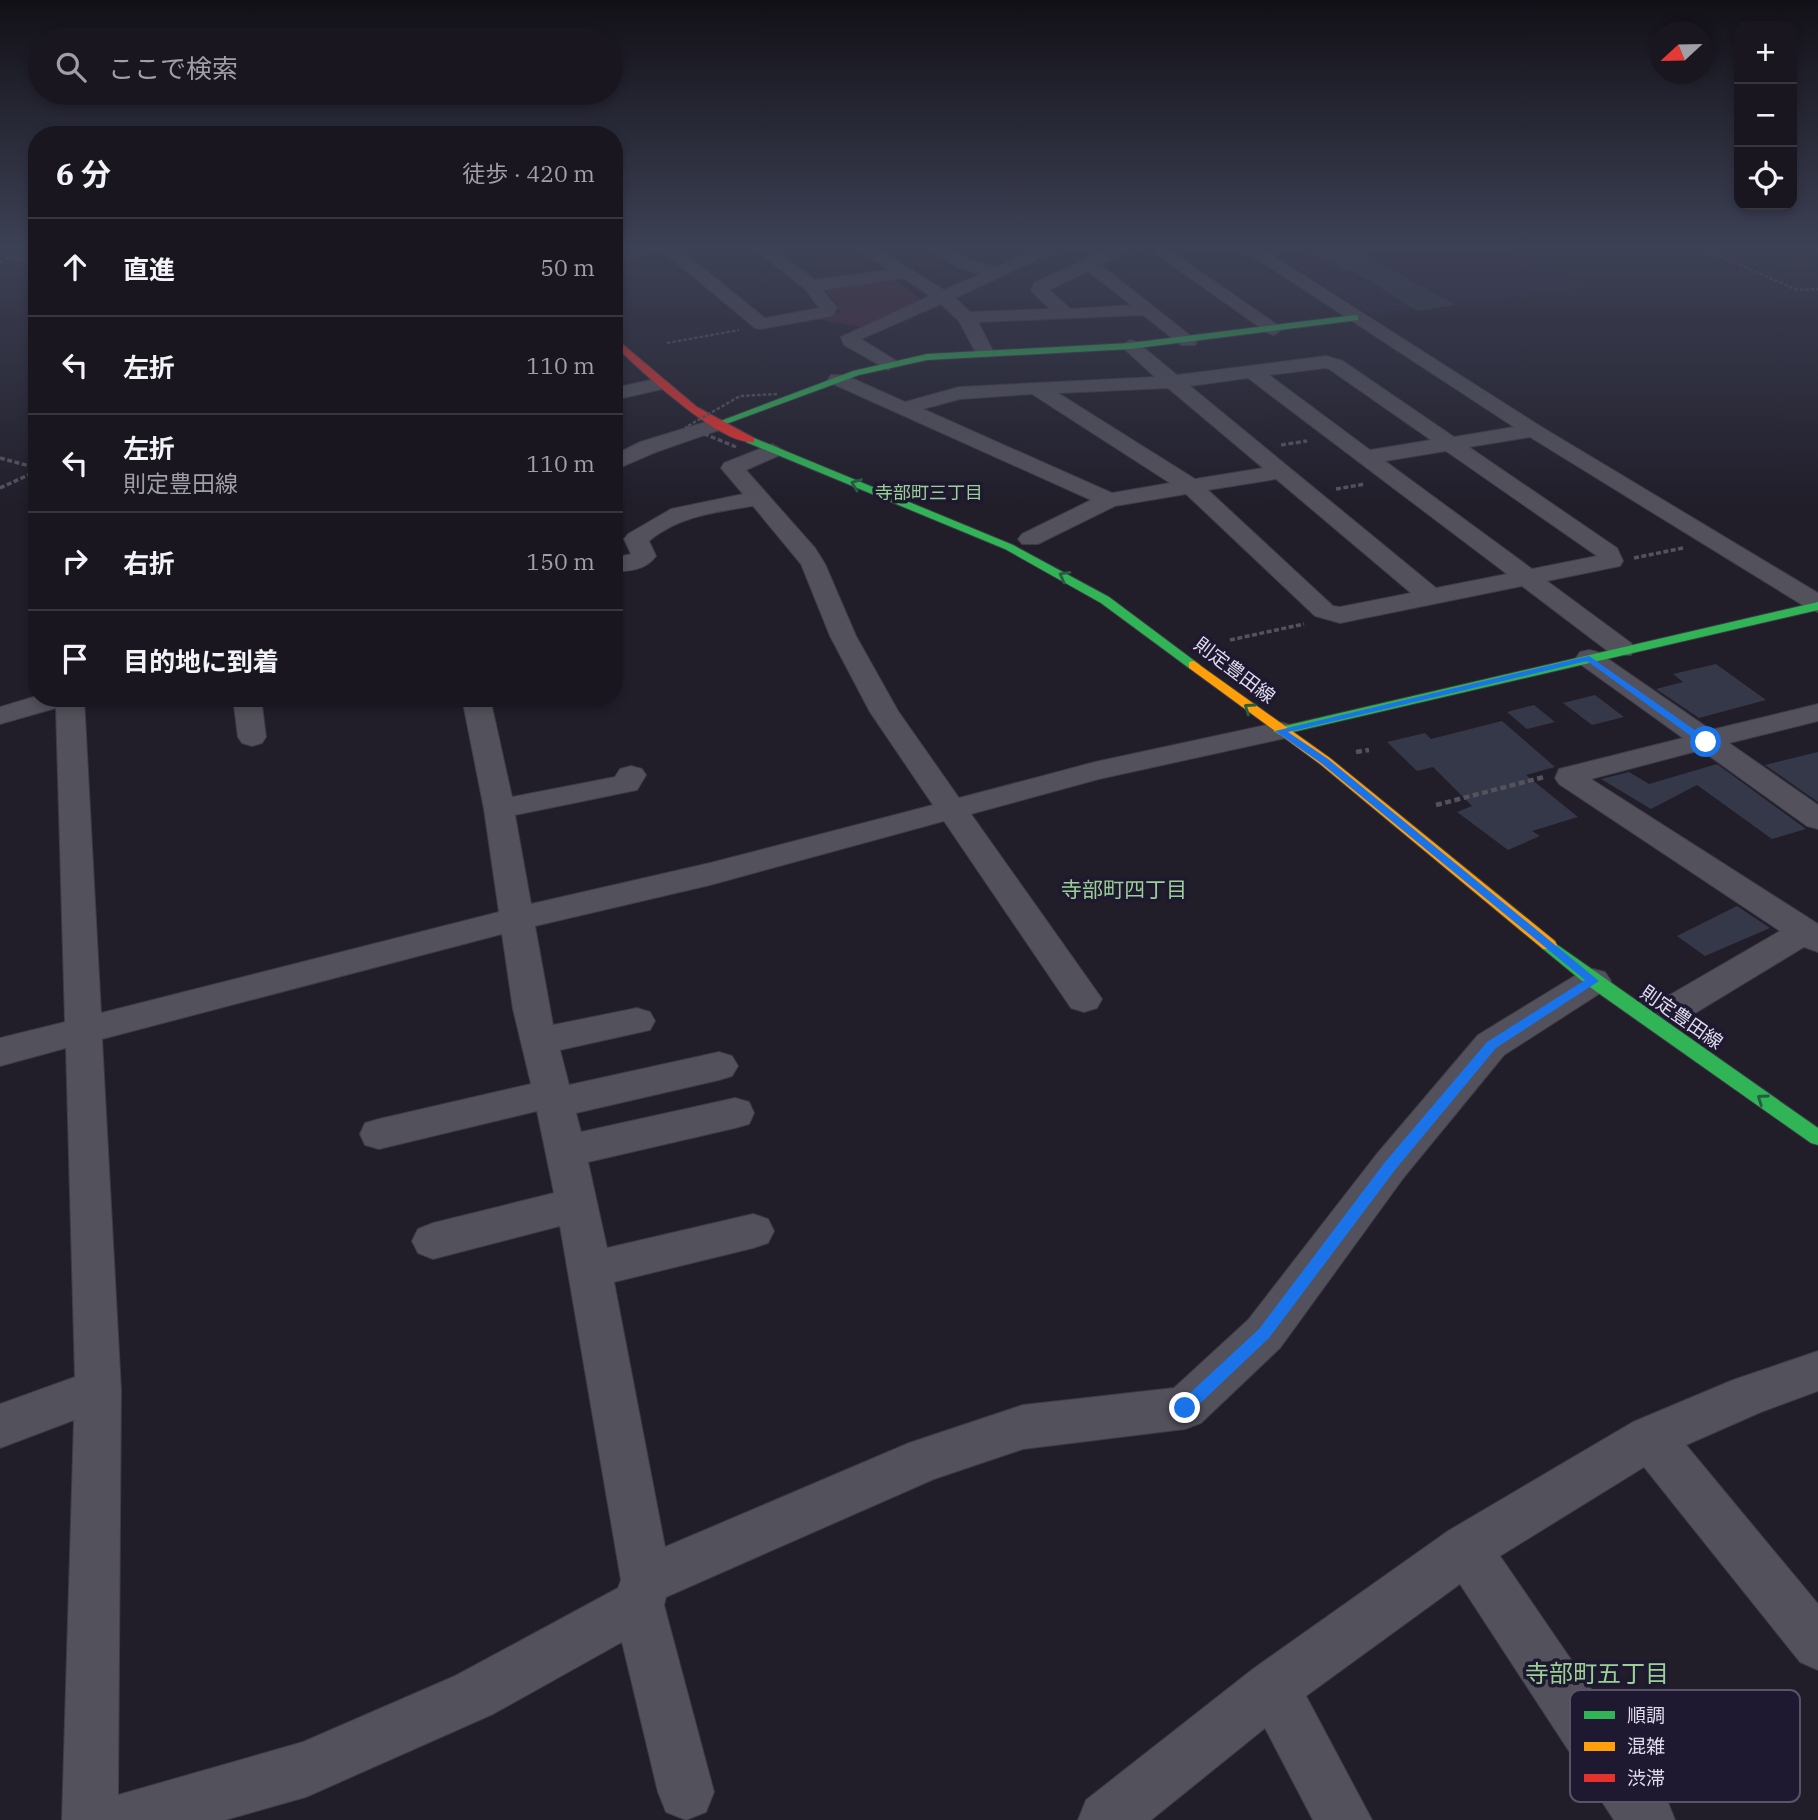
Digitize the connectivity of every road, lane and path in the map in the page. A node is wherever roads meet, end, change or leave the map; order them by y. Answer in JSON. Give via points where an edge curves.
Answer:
{"nodes":[{"id":1,"x":712,"y":334,"type":"edge"},
{"id":2,"x":857,"y":334,"type":"edge"},
{"id":3,"x":975,"y":334,"type":"edge"},
{"id":4,"x":1179,"y":334,"type":"edge"},
{"id":5,"x":1239,"y":334,"type":"edge"},
{"id":6,"x":1380,"y":334,"type":"edge"},
{"id":7,"x":1188,"y":341,"type":"junction"},
{"id":8,"x":667,"y":343,"type":"dead end"},
{"id":9,"x":1130,"y":346,"type":"junction"},
{"id":10,"x":623,"y":349,"type":"edge"},
{"id":11,"x":984,"y":351,"type":"junction"},
{"id":12,"x":888,"y":364,"type":"junction"},
{"id":13,"x":1254,"y":373,"type":"junction"},
{"id":14,"x":838,"y":379,"type":"junction"},
{"id":15,"x":685,"y":381,"type":"dead end"},
{"id":16,"x":1172,"y":382,"type":"junction"},
{"id":17,"x":660,"y":384,"type":"junction"},
{"id":18,"x":1036,"y":388,"type":"junction"},
{"id":19,"x":623,"y":392,"type":"edge"},
{"id":20,"x":778,"y":394,"type":"dead end"},
{"id":21,"x":905,"y":408,"type":"junction"},
{"id":22,"x":736,"y":417,"type":"junction"},
{"id":23,"x":715,"y":425,"type":"junction"},
{"id":24,"x":1533,"y":430,"type":"junction"},
{"id":25,"x":1338,"y":436,"type":"junction"},
{"id":26,"x":1449,"y":444,"type":"junction"},
{"id":27,"x":736,"y":447,"type":"dead end"},
{"id":28,"x":772,"y":450,"type":"junction"},
{"id":29,"x":1253,"y":450,"type":"junction"},
{"id":30,"x":1367,"y":457,"type":"junction"},
{"id":31,"x":0,"y":458,"type":"edge"},
{"id":32,"x":623,"y":460,"type":"edge"},
{"id":33,"x":28,"y":467,"type":"edge"},
{"id":34,"x":1280,"y":472,"type":"junction"},
{"id":35,"x":28,"y":474,"type":"edge"},
{"id":36,"x":1395,"y":479,"type":"junction"},
{"id":37,"x":1190,"y":486,"type":"junction"},
{"id":38,"x":0,"y":488,"type":"edge"},
{"id":39,"x":1307,"y":494,"type":"junction"},
{"id":40,"x":760,"y":498,"type":"junction"},
{"id":41,"x":1110,"y":499,"type":"junction"},
{"id":42,"x":625,"y":539,"type":"edge"},
{"id":43,"x":1030,"y":539,"type":"junction"},
{"id":44,"x":1693,"y":546,"type":"dead end"},
{"id":45,"x":1052,"y":551,"type":"dead end"},
{"id":46,"x":1612,"y":559,"type":"junction"},
{"id":47,"x":623,"y":564,"type":"edge"},
{"id":48,"x":1527,"y":578,"type":"junction"},
{"id":49,"x":1431,"y":597,"type":"junction"},
{"id":50,"x":1818,"y":605,"type":"edge"},
{"id":51,"x":1332,"y":614,"type":"junction"},
{"id":52,"x":1230,"y":640,"type":"dead end"},
{"id":53,"x":1622,"y":649,"type":"junction"},
{"id":54,"x":1589,"y":658,"type":"junction"},
{"id":55,"x":30,"y":707,"type":"edge"},
{"id":56,"x":70,"y":707,"type":"edge"},
{"id":57,"x":248,"y":707,"type":"edge"},
{"id":58,"x":478,"y":707,"type":"edge"},
{"id":59,"x":1818,"y":712,"type":"edge"},
{"id":60,"x":0,"y":716,"type":"edge"},
{"id":61,"x":1284,"y":720,"type":"junction"},
{"id":62,"x":1309,"y":724,"type":"junction"},
{"id":63,"x":252,"y":737,"type":"dead end"},
{"id":64,"x":1328,"y":739,"type":"dead end"},
{"id":65,"x":1706,"y":742,"type":"junction"},
{"id":66,"x":631,"y":775,"type":"dead end"},
{"id":67,"x":1570,"y":778,"type":"junction"},
{"id":68,"x":1436,"y":805,"type":"dead end"},
{"id":69,"x":499,"y":809,"type":"junction"},
{"id":70,"x":951,"y":809,"type":"junction"},
{"id":71,"x":1818,"y":819,"type":"edge"},
{"id":72,"x":516,"y":919,"type":"junction"},
{"id":73,"x":1811,"y":936,"type":"edge"},
{"id":74,"x":1593,"y":981,"type":"junction"},
{"id":75,"x":1084,"y":999,"type":"dead end"},
{"id":76,"x":1674,"y":1009,"type":"dead end"},
{"id":77,"x":637,"y":1021,"type":"dead end"},
{"id":78,"x":86,"y":1031,"type":"junction"},
{"id":79,"x":540,"y":1041,"type":"junction"},
{"id":80,"x":0,"y":1052,"type":"edge"},
{"id":81,"x":719,"y":1066,"type":"dead end"},
{"id":82,"x":554,"y":1098,"type":"junction"},
{"id":83,"x":735,"y":1113,"type":"dead end"},
{"id":84,"x":379,"y":1133,"type":"dead end"},
{"id":85,"x":1818,"y":1138,"type":"edge"},
{"id":86,"x":566,"y":1151,"type":"junction"},
{"id":87,"x":575,"y":1205,"type":"junction"},
{"id":88,"x":753,"y":1231,"type":"dead end"},
{"id":89,"x":433,"y":1241,"type":"dead end"},
{"id":90,"x":590,"y":1270,"type":"junction"},
{"id":91,"x":1818,"y":1371,"type":"edge"},
{"id":92,"x":98,"y":1390,"type":"junction"},
{"id":93,"x":0,"y":1426,"type":"edge"},
{"id":94,"x":1650,"y":1438,"type":"junction"},
{"id":95,"x":1466,"y":1549,"type":"junction"},
{"id":96,"x":642,"y":1592,"type":"junction"},
{"id":97,"x":1818,"y":1644,"type":"edge"},
{"id":98,"x":1272,"y":1688,"type":"junction"},
{"id":99,"x":1570,"y":1705,"type":"edge"},
{"id":100,"x":686,"y":1792,"type":"dead end"},
{"id":101,"x":1635,"y":1802,"type":"edge"},
{"id":102,"x":90,"y":1820,"type":"edge"},
{"id":103,"x":126,"y":1820,"type":"edge"},
{"id":104,"x":1106,"y":1820,"type":"edge"},
{"id":105,"x":1345,"y":1820,"type":"edge"},
{"id":106,"x":1647,"y":1820,"type":"edge"}],
"edges":[{"from":1,"to":8,"type":"path"},
{"from":2,"to":12,"type":"street","via":[[850,341]]},
{"from":3,"to":11,"type":"street"},
{"from":4,"to":7,"type":"street"},
{"from":5,"to":7,"type":"main road"},
{"from":6,"to":24,"type":"street"},
{"from":7,"to":9,"type":"main road"},
{"from":9,"to":11,"type":"main road"},
{"from":9,"to":16,"type":"street"},
{"from":10,"to":17,"type":"main road","name":"則定豊田線"},
{"from":11,"to":12,"type":"main road"},
{"from":12,"to":14,"type":"main road"},
{"from":13,"to":16,"type":"street"},
{"from":13,"to":25,"type":"street"},
{"from":13,"to":26,"type":"street","via":[[1334,364]]},
{"from":14,"to":21,"type":"street"},
{"from":14,"to":22,"type":"main road"},
{"from":15,"to":22,"type":"main road"},
{"from":16,"to":18,"type":"street"},
{"from":16,"to":29,"type":"street"},
{"from":17,"to":19,"type":"street"},
{"from":17,"to":23,"type":"main road","name":"則定豊田線"},
{"from":18,"to":21,"type":"street","via":[[960,393]]},
{"from":18,"to":37,"type":"street"},
{"from":20,"to":27,"type":"path","bridge":true,"via":[[740,396],[686,428]]},
{"from":21,"to":41,"type":"street"},
{"from":22,"to":23,"type":"main road"},
{"from":22,"to":43,"type":"main road"},
{"from":23,"to":28,"type":"main road","name":"則定豊田線"},
{"from":23,"to":32,"type":"street"},
{"from":24,"to":26,"type":"street"},
{"from":24,"to":50,"type":"street"},
{"from":25,"to":29,"type":"path"},
{"from":25,"to":30,"type":"street"},
{"from":26,"to":30,"type":"street"},
{"from":26,"to":46,"type":"street"},
{"from":28,"to":40,"type":"street","via":[[732,468]]},
{"from":61,"to":28,"type":"main road","name":"則定豊田線","one_way":true,"via":[[1066,578],[963,526]]},
{"from":29,"to":34,"type":"street"},
{"from":30,"to":36,"type":"street"},
{"from":31,"to":33,"type":"path"},
{"from":34,"to":37,"type":"street"},
{"from":34,"to":39,"type":"street"},
{"from":35,"to":38,"type":"path"},
{"from":36,"to":39,"type":"path"},
{"from":36,"to":48,"type":"street"},
{"from":37,"to":41,"type":"street"},
{"from":37,"to":51,"type":"street"},
{"from":39,"to":49,"type":"street"},
{"from":40,"to":42,"type":"street","via":[[681,513]]},
{"from":40,"to":70,"type":"street","via":[[813,564],[843,636],[884,712]]},
{"from":41,"to":43,"type":"street"},
{"from":42,"to":47,"type":"street","via":[[643,555]]},
{"from":43,"to":45,"type":"main road"},
{"from":44,"to":46,"type":"path"},
{"from":46,"to":48,"type":"street"},
{"from":48,"to":49,"type":"street"},
{"from":48,"to":53,"type":"street"},
{"from":49,"to":51,"type":"street"},
{"from":50,"to":53,"type":"main road"},
{"from":51,"to":52,"type":"path","via":[[1325,620]]},
{"from":53,"to":54,"type":"main road"},
{"from":54,"to":62,"type":"main road"},
{"from":54,"to":65,"type":"street"},
{"from":55,"to":60,"type":"street"},
{"from":56,"to":78,"type":"street"},
{"from":57,"to":63,"type":"street"},
{"from":58,"to":69,"type":"street"},
{"from":59,"to":65,"type":"street"},
{"from":61,"to":62,"type":"main road"},
{"from":61,"to":70,"type":"street"},
{"from":61,"to":74,"type":"main road","name":"則定豊田線","via":[[1325,761]]},
{"from":62,"to":64,"type":"main road"},
{"from":65,"to":67,"type":"street"},
{"from":65,"to":71,"type":"street"},
{"from":66,"to":69,"type":"street","via":[[626,783]]},
{"from":67,"to":68,"type":"path","via":[[1547,777]]},
{"from":67,"to":73,"type":"street"},
{"from":69,"to":72,"type":"street"},
{"from":70,"to":72,"type":"street","via":[[710,874]]},
{"from":70,"to":75,"type":"street"},
{"from":72,"to":78,"type":"street"},
{"from":72,"to":79,"type":"street"},
{"from":73,"to":76,"type":"street"},
{"from":85,"to":74,"type":"main road","name":"則定豊田線","one_way":true},
{"from":74,"to":96,"type":"street","via":[[1491,1045],[1390,1166],[1264,1334],[1185,1408],[1023,1427],[926,1459]]},
{"from":77,"to":79,"type":"street"},
{"from":78,"to":80,"type":"street"},
{"from":78,"to":92,"type":"street"},
{"from":79,"to":82,"type":"street"},
{"from":81,"to":82,"type":"street"},
{"from":82,"to":84,"type":"street"},
{"from":82,"to":86,"type":"street"},
{"from":83,"to":86,"type":"street"},
{"from":86,"to":87,"type":"street"},
{"from":87,"to":89,"type":"street"},
{"from":87,"to":90,"type":"street"},
{"from":88,"to":90,"type":"street"},
{"from":90,"to":96,"type":"street"},
{"from":91,"to":94,"type":"street"},
{"from":92,"to":93,"type":"street"},
{"from":92,"to":102,"type":"street"},
{"from":94,"to":95,"type":"street"},
{"from":94,"to":97,"type":"street"},
{"from":95,"to":98,"type":"street"},
{"from":95,"to":99,"type":"street"},
{"from":96,"to":100,"type":"street"},
{"from":96,"to":103,"type":"street","via":[[474,1695],[306,1769]]},
{"from":98,"to":104,"type":"street"},
{"from":98,"to":105,"type":"street"},
{"from":101,"to":106,"type":"street"}]}
